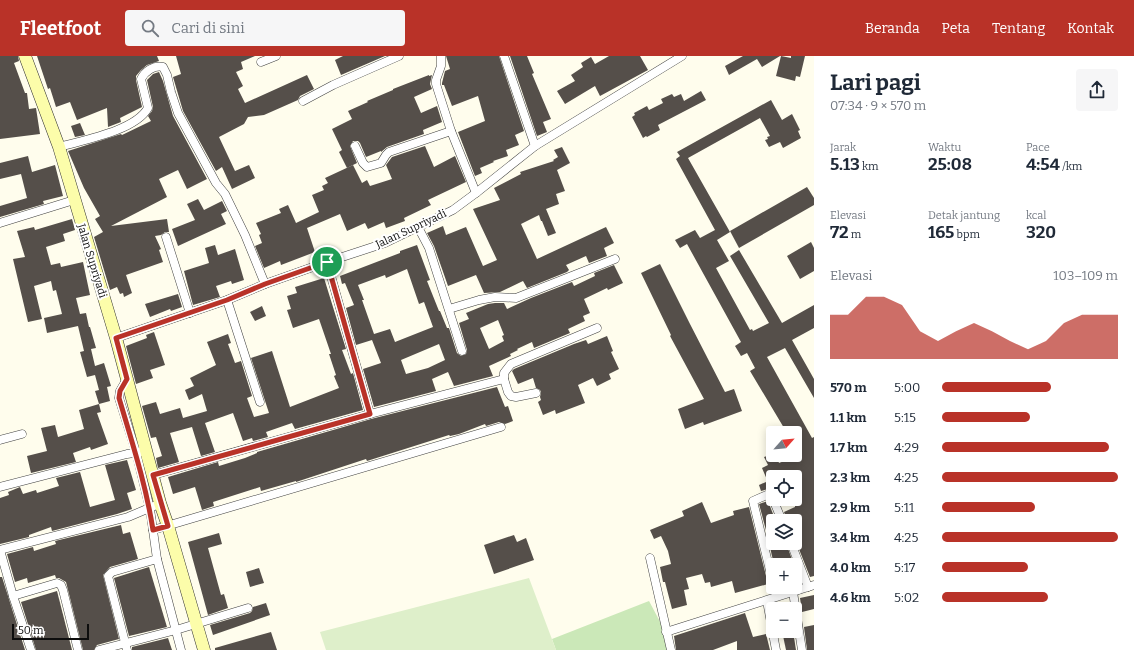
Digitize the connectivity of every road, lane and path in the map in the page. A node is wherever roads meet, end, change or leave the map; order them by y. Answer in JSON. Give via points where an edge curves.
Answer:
{"nodes":[{"id":1,"x":25,"y":56,"type":"edge"},
{"id":2,"x":276,"y":56,"type":"edge"},
{"id":3,"x":399,"y":56,"type":"edge"},
{"id":4,"x":441,"y":56,"type":"edge"},
{"id":5,"x":504,"y":56,"type":"edge"},
{"id":6,"x":682,"y":56,"type":"edge"},
{"id":7,"x":261,"y":62,"type":"dead end"},
{"id":8,"x":303,"y":101,"type":"dead end"},
{"id":9,"x":451,"y":131,"type":"junction"},
{"id":10,"x":355,"y":146,"type":"dead end"},
{"id":11,"x":535,"y":146,"type":"junction"},
{"id":12,"x":59,"y":147,"type":"junction"},
{"id":13,"x":476,"y":193,"type":"junction"},
{"id":14,"x":74,"y":200,"type":"junction"},
{"id":15,"x":0,"y":223,"type":"edge"},
{"id":16,"x":418,"y":227,"type":"junction"},
{"id":17,"x":166,"y":237,"type":"dead end"},
{"id":18,"x":615,"y":260,"type":"dead end"},
{"id":19,"x":327,"y":262,"type":"junction"},
{"id":20,"x":265,"y":284,"type":"junction"},
{"id":21,"x":227,"y":300,"type":"junction"},
{"id":22,"x":449,"y":309,"type":"junction"},
{"id":23,"x":190,"y":313,"type":"junction"},
{"id":24,"x":597,"y":328,"type":"dead end"},
{"id":25,"x":116,"y":338,"type":"junction"},
{"id":26,"x":462,"y":351,"type":"dead end"},
{"id":27,"x":504,"y":379,"type":"junction"},
{"id":28,"x":536,"y":393,"type":"dead end"},
{"id":29,"x":260,"y":402,"type":"dead end"},
{"id":30,"x":370,"y":414,"type":"junction"},
{"id":31,"x":501,"y":427,"type":"dead end"},
{"id":32,"x":22,"y":434,"type":"dead end"},
{"id":33,"x":0,"y":440,"type":"edge"},
{"id":34,"x":141,"y":452,"type":"junction"},
{"id":35,"x":153,"y":475,"type":"junction"},
{"id":36,"x":0,"y":487,"type":"edge"},
{"id":37,"x":766,"y":495,"type":"edge"},
{"id":38,"x":155,"y":506,"type":"junction"},
{"id":39,"x":168,"y":526,"type":"junction"},
{"id":40,"x":153,"y":530,"type":"junction"},
{"id":41,"x":0,"y":550,"type":"edge"},
{"id":42,"x":794,"y":550,"type":"edge"},
{"id":43,"x":650,"y":558,"type":"dead end"},
{"id":44,"x":767,"y":558,"type":"edge"},
{"id":45,"x":158,"y":559,"type":"junction"},
{"id":46,"x":811,"y":586,"type":"edge"},
{"id":47,"x":778,"y":594,"type":"edge"},
{"id":48,"x":787,"y":594,"type":"edge"},
{"id":49,"x":792,"y":594,"type":"edge"},
{"id":50,"x":14,"y":596,"type":"junction"},
{"id":51,"x":779,"y":597,"type":"junction"},
{"id":52,"x":767,"y":601,"type":"junction"},
{"id":53,"x":248,"y":608,"type":"dead end"},
{"id":54,"x":196,"y":623,"type":"junction"},
{"id":55,"x":176,"y":630,"type":"junction"},
{"id":56,"x":666,"y":632,"type":"junction"},
{"id":57,"x":126,"y":646,"type":"edge"},
{"id":58,"x":31,"y":650,"type":"edge"},
{"id":59,"x":78,"y":650,"type":"edge"},
{"id":60,"x":99,"y":650,"type":"edge"},
{"id":61,"x":181,"y":650,"type":"edge"},
{"id":62,"x":204,"y":650,"type":"edge"},
{"id":63,"x":671,"y":650,"type":"edge"},
{"id":64,"x":776,"y":650,"type":"edge"},
{"id":65,"x":802,"y":650,"type":"edge"}],
"edges":[{"from":1,"to":12,"type":"main road","name":"Jalan Supriyadi"},
{"from":2,"to":7,"type":"street"},
{"from":3,"to":8,"type":"street"},
{"from":4,"to":9,"type":"street","via":[[436,84]]},
{"from":5,"to":11,"type":"street"},
{"from":6,"to":11,"type":"street","name":"Jalan Supriyadi"},
{"from":9,"to":10,"type":"street","via":[[389,152],[381,163],[367,167],[364,166]]},
{"from":9,"to":13,"type":"street"},
{"from":11,"to":13,"type":"street","name":"Jalan Supriyadi"},
{"from":12,"to":14,"type":"main road","name":"Jalan Supriyadi"},
{"from":12,"to":20,"type":"street","via":[[122,129],[139,118],[148,108],[141,78],[146,71],[163,67],[178,114],[216,183],[225,194]]},
{"from":13,"to":16,"type":"street","name":"Jalan Supriyadi","via":[[453,210]]},
{"from":14,"to":15,"type":"street"},
{"from":14,"to":25,"type":"main road","name":"Jalan Supriyadi"},
{"from":16,"to":19,"type":"street","name":"Jalan Supriyadi","via":[[385,243]]},
{"from":16,"to":22,"type":"street","via":[[429,248]]},
{"from":17,"to":23,"type":"street"},
{"from":18,"to":22,"type":"street","via":[[516,298],[495,297]]},
{"from":19,"to":20,"type":"street","name":"Jalan Supriyadi"},
{"from":19,"to":30,"type":"street"},
{"from":20,"to":21,"type":"street","name":"Jalan Supriyadi"},
{"from":21,"to":23,"type":"street","name":"Jalan Supriyadi"},
{"from":21,"to":29,"type":"street"},
{"from":22,"to":26,"type":"street"},
{"from":23,"to":25,"type":"street","name":"Jalan Supriyadi"},
{"from":24,"to":27,"type":"street","via":[[511,364],[504,373]]},
{"from":25,"to":34,"type":"main road"},
{"from":27,"to":28,"type":"street","via":[[511,396]]},
{"from":27,"to":30,"type":"street"},
{"from":30,"to":35,"type":"street"},
{"from":31,"to":39,"type":"street"},
{"from":32,"to":33,"type":"street"},
{"from":34,"to":35,"type":"main road"},
{"from":34,"to":36,"type":"street"},
{"from":34,"to":38,"type":"street"},
{"from":35,"to":38,"type":"main road"},
{"from":37,"to":44,"type":"street","via":[[753,500]]},
{"from":38,"to":39,"type":"main road"},
{"from":38,"to":40,"type":"street"},
{"from":38,"to":41,"type":"street","via":[[128,517]]},
{"from":39,"to":40,"type":"street"},
{"from":39,"to":54,"type":"main road"},
{"from":40,"to":45,"type":"street"},
{"from":41,"to":50,"type":"street"},
{"from":42,"to":46,"type":"street"},
{"from":43,"to":56,"type":"street"},
{"from":45,"to":55,"type":"street"},
{"from":45,"to":57,"type":"street","via":[[112,572],[108,576]]},
{"from":47,"to":51,"type":"street"},
{"from":48,"to":51,"type":"street"},
{"from":49,"to":65,"type":"street"},
{"from":50,"to":58,"type":"street"},
{"from":50,"to":59,"type":"street","via":[[57,583],[61,585]]},
{"from":51,"to":52,"type":"street"},
{"from":52,"to":56,"type":"street"},
{"from":52,"to":64,"type":"street"},
{"from":53,"to":54,"type":"street"},
{"from":54,"to":55,"type":"street"},
{"from":54,"to":62,"type":"main road"},
{"from":55,"to":57,"type":"street"},
{"from":55,"to":61,"type":"street"},
{"from":56,"to":63,"type":"street"},
{"from":57,"to":60,"type":"street"}]}
